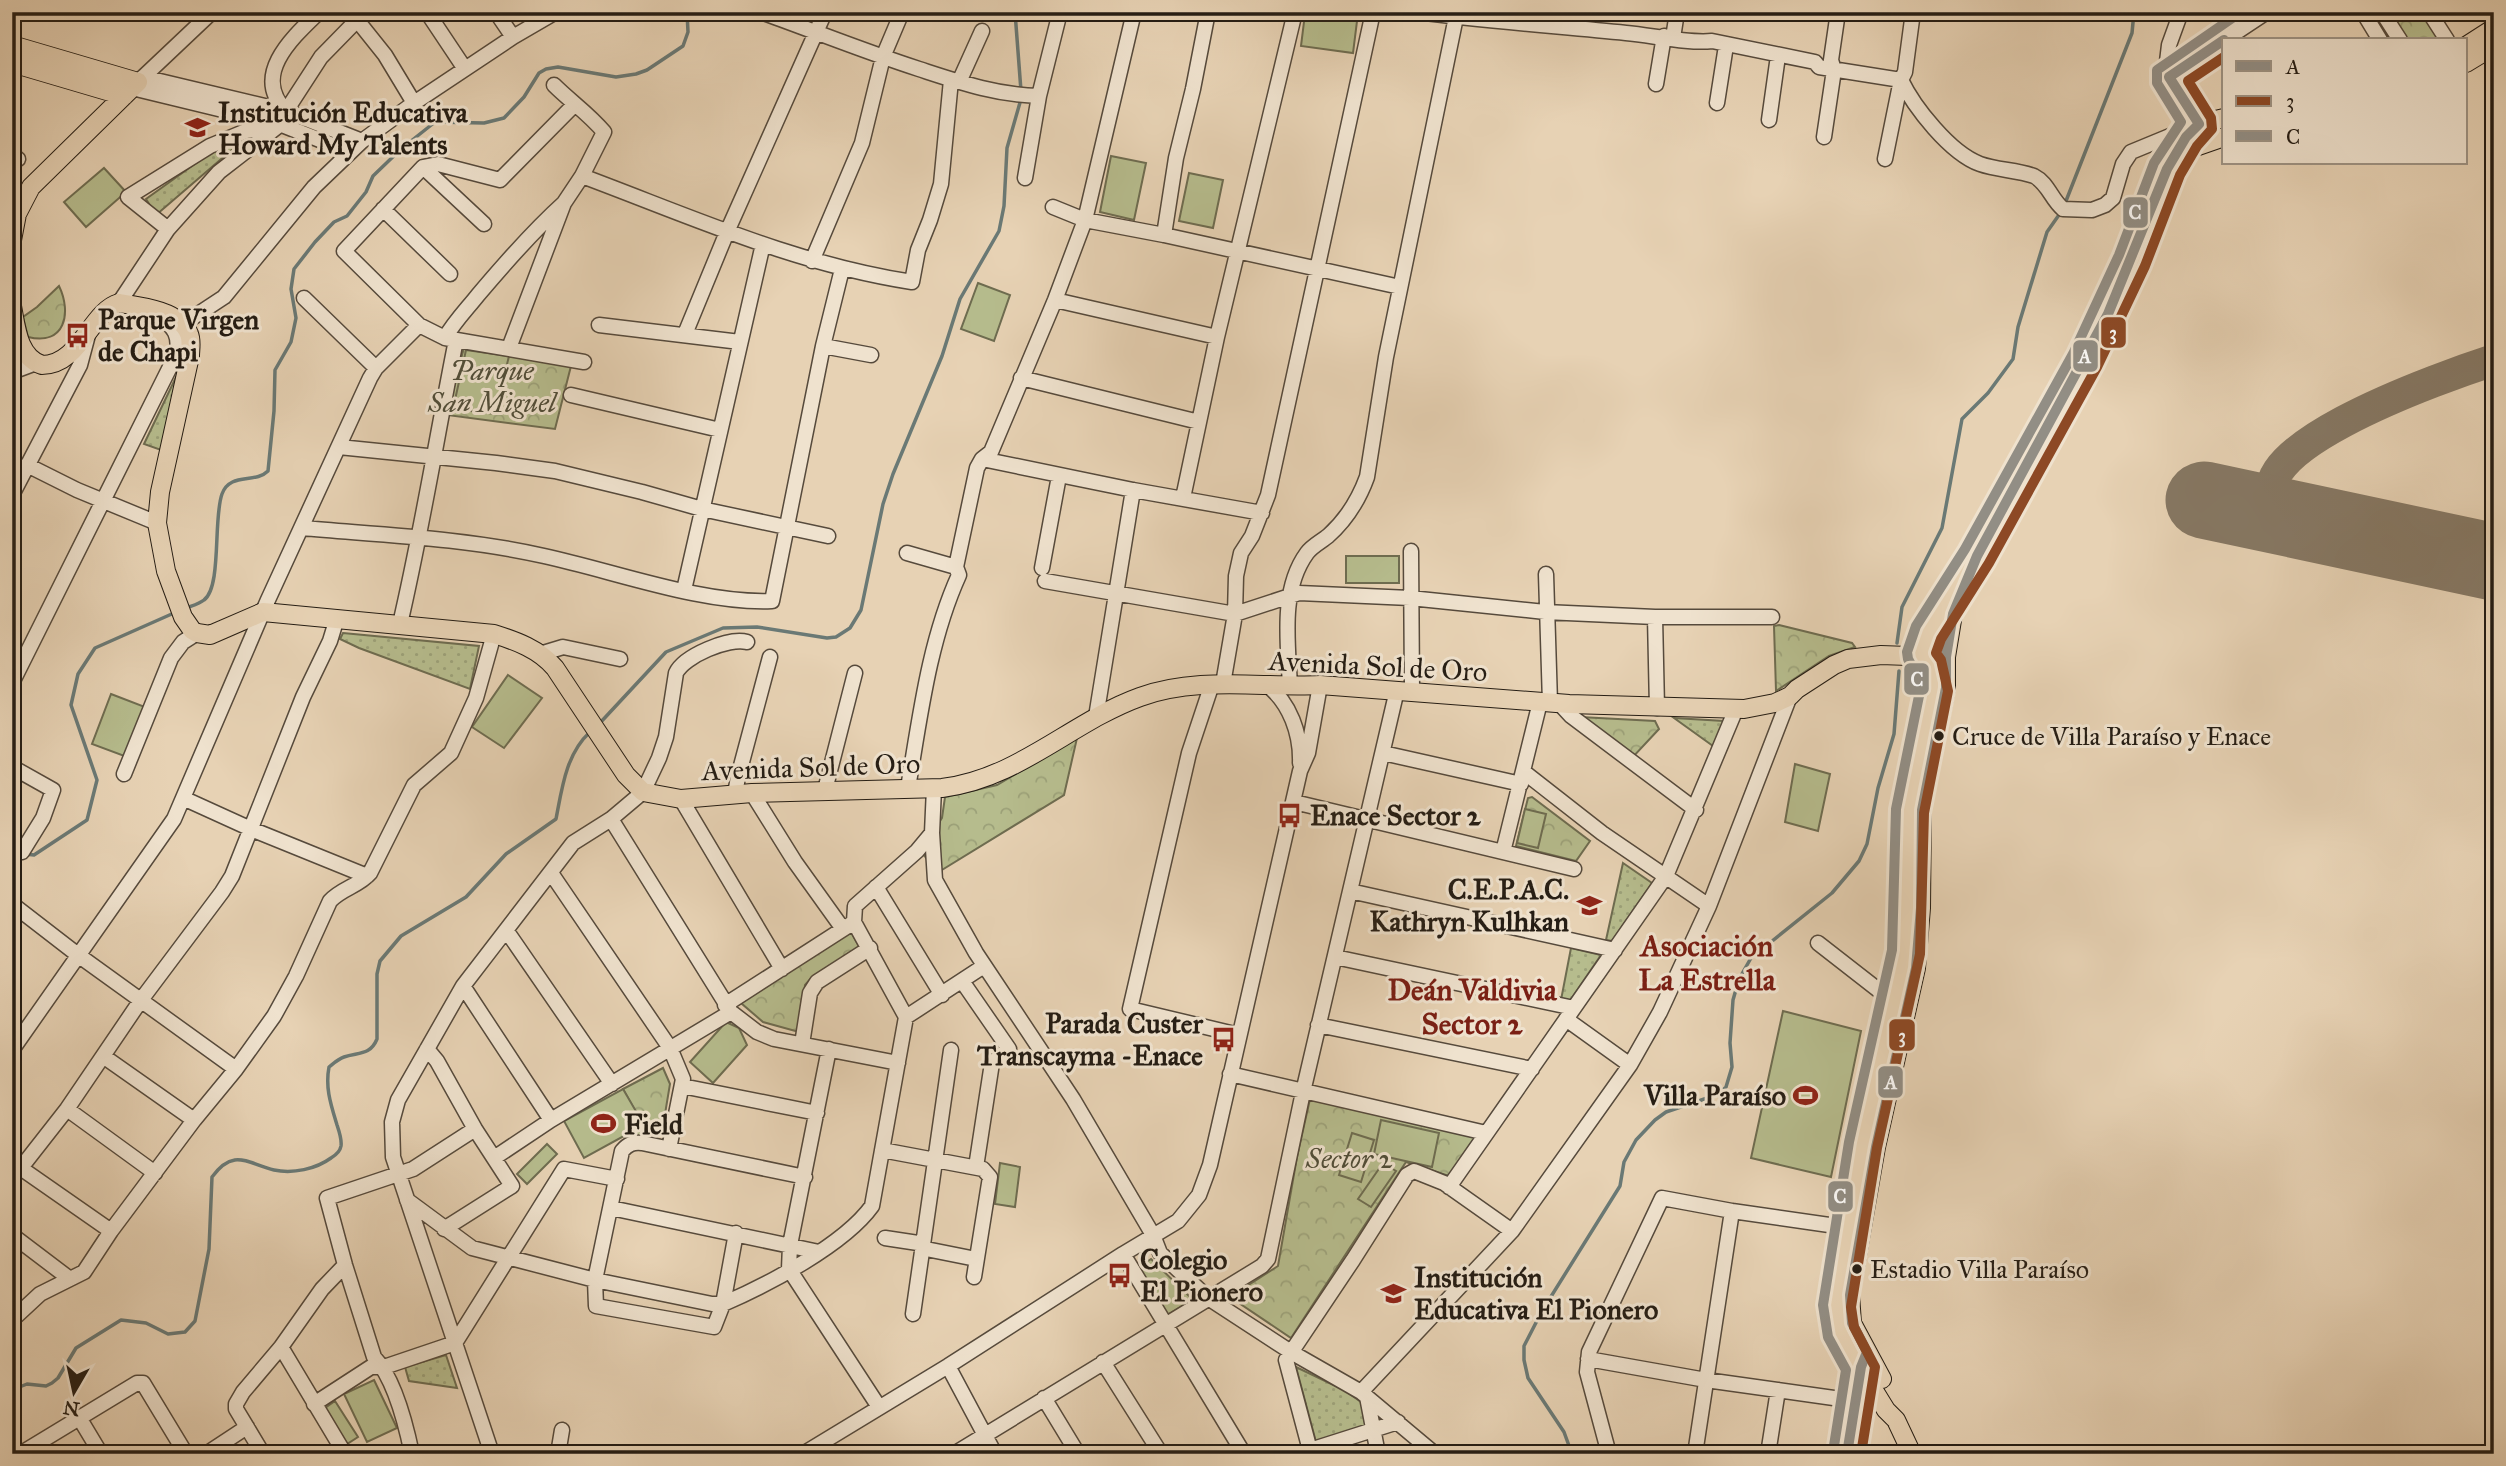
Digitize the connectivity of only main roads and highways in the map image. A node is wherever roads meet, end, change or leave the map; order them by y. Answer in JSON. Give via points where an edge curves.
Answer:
{"nodes":[{"id":1,"x":2494,"y":28,"type":"edge"},
{"id":2,"x":12,"y":45,"type":"edge"},
{"id":3,"x":2468,"y":45,"type":"edge"},
{"id":4,"x":2494,"y":46,"type":"edge"},
{"id":5,"x":2468,"y":62,"type":"edge"},
{"id":6,"x":12,"y":63,"type":"edge"},
{"id":7,"x":134,"y":86,"type":"junction"},
{"id":8,"x":2222,"y":118,"type":"edge"},
{"id":9,"x":2222,"y":137,"type":"edge"},
{"id":10,"x":2178,"y":153,"type":"junction"},
{"id":11,"x":12,"y":240,"type":"edge"},
{"id":12,"x":12,"y":306,"type":"edge"},
{"id":13,"x":1977,"y":556,"type":"junction"},
{"id":14,"x":1921,"y":655,"type":"junction"},
{"id":15,"x":1947,"y":656,"type":"junction"},
{"id":16,"x":1901,"y":1005,"type":"junction"},
{"id":17,"x":1912,"y":1454,"type":"edge"}],
"edges":[{"from":1,"to":3,"type":"main road"},
{"from":2,"to":7,"type":"main road"},
{"from":4,"to":5,"type":"main road"},
{"from":6,"to":7,"type":"main road"},
{"from":7,"to":11,"type":"main road","via":[[32,187],[17,214]]},
{"from":8,"to":10,"type":"main road","via":[[2199,124]]},
{"from":9,"to":10,"type":"main road"},
{"from":10,"to":13,"type":"main road","via":[[2167,169],[2108,314]]},
{"from":12,"to":14,"type":"main road","name":"Avenida Sol de Oro","via":[[22,347],[36,363],[47,365],[89,333],[105,310],[120,303],[183,324],[191,339],[190,356],[157,523],[166,571],[192,630],[204,636],[218,633],[263,612],[494,634],[521,643],[549,660],[626,775],[643,792],[681,799],[965,784],[997,775],[1116,707],[1178,687],[1321,685],[1550,703],[1735,709],[1775,703],[1848,659]]},
{"from":13,"to":14,"type":"main road","via":[[1928,633]]},
{"from":13,"to":15,"type":"main road","via":[[1956,604]]},
{"from":14,"to":15,"type":"main road","via":[[1932,641],[1940,642]]},
{"from":14,"to":16,"type":"main road","via":[[1934,691],[1910,811]]},
{"from":15,"to":16,"type":"main road","via":[[1947,688],[1922,810],[1919,939]]},
{"from":16,"to":17,"type":"main road","via":[[1863,1145],[1856,1229],[1837,1323],[1846,1345],[1864,1360],[1895,1405],[1896,1420]]}]}
